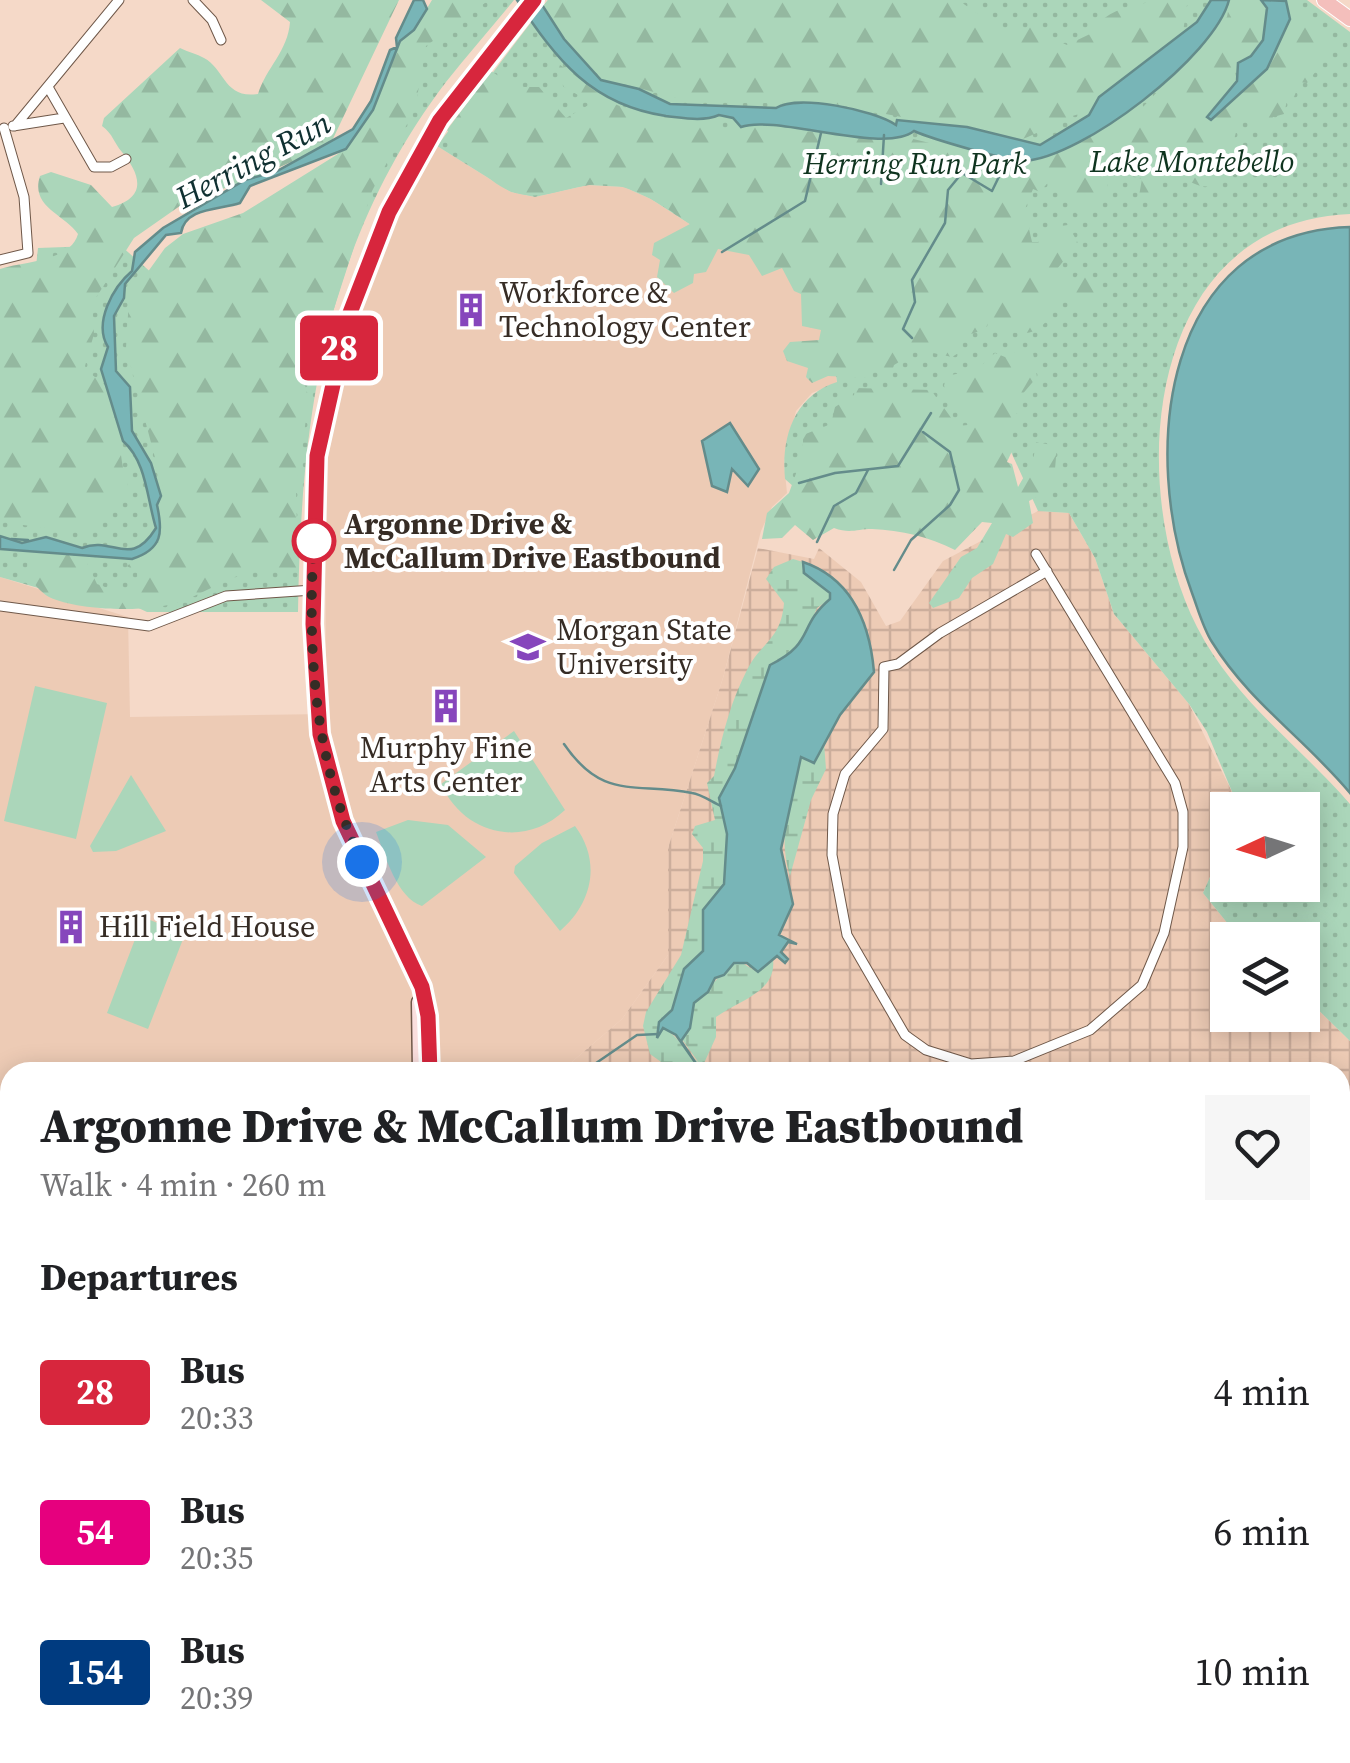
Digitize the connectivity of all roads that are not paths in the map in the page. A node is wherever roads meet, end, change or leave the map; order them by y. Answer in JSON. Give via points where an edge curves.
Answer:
{"nodes":[{"id":1,"x":119,"y":0,"type":"edge"},
{"id":2,"x":193,"y":0,"type":"edge"},
{"id":3,"x":534,"y":0,"type":"edge"},
{"id":4,"x":1327,"y":2,"type":"edge"},
{"id":5,"x":1350,"y":19,"type":"edge"},
{"id":6,"x":221,"y":40,"type":"dead end"},
{"id":7,"x":48,"y":87,"type":"junction"},
{"id":8,"x":64,"y":118,"type":"junction"},
{"id":9,"x":16,"y":126,"type":"junction"},
{"id":10,"x":2,"y":128,"type":"edge"},
{"id":11,"x":126,"y":158,"type":"dead end"},
{"id":12,"x":0,"y":260,"type":"edge"},
{"id":13,"x":1036,"y":554,"type":"dead end"},
{"id":14,"x":1047,"y":571,"type":"junction"},
{"id":15,"x":313,"y":590,"type":"junction"},
{"id":16,"x":0,"y":606,"type":"edge"},
{"id":17,"x":414,"y":970,"type":"junction"},
{"id":18,"x":952,"y":1056,"type":"junction"},
{"id":19,"x":419,"y":1062,"type":"edge"},
{"id":20,"x":430,"y":1062,"type":"edge"},
{"id":21,"x":954,"y":1062,"type":"edge"},
{"id":22,"x":966,"y":1062,"type":"edge"},
{"id":23,"x":1000,"y":1062,"type":"edge"}],
"edges":[{"from":1,"to":7,"type":"street"},
{"from":2,"to":6,"type":"street"},
{"from":3,"to":15,"type":"main road","via":[[464,87],[403,185],[348,318],[317,456]]},
{"from":4,"to":5,"type":"main road"},
{"from":7,"to":8,"type":"street"},
{"from":7,"to":9,"type":"street"},
{"from":8,"to":9,"type":"street"},
{"from":8,"to":11,"type":"street","via":[[94,166],[111,167]]},
{"from":9,"to":10,"type":"street"},
{"from":10,"to":12,"type":"street","via":[[24,197],[28,253]]},
{"from":13,"to":14,"type":"street"},
{"from":14,"to":18,"type":"street","via":[[884,667],[883,729],[848,769],[833,814],[832,855],[847,935],[905,1034],[920,1047]]},
{"from":14,"to":23,"type":"street","via":[[1174,783],[1184,818],[1156,961],[1142,986],[1075,1038]]},
{"from":15,"to":16,"type":"street","via":[[226,596],[149,626]]},
{"from":15,"to":17,"type":"main road","via":[[316,698],[333,791]]},
{"from":17,"to":19,"type":"main road"},
{"from":17,"to":20,"type":"main road","via":[[428,1016]]},
{"from":18,"to":21,"type":"street"},
{"from":18,"to":22,"type":"street"}]}
